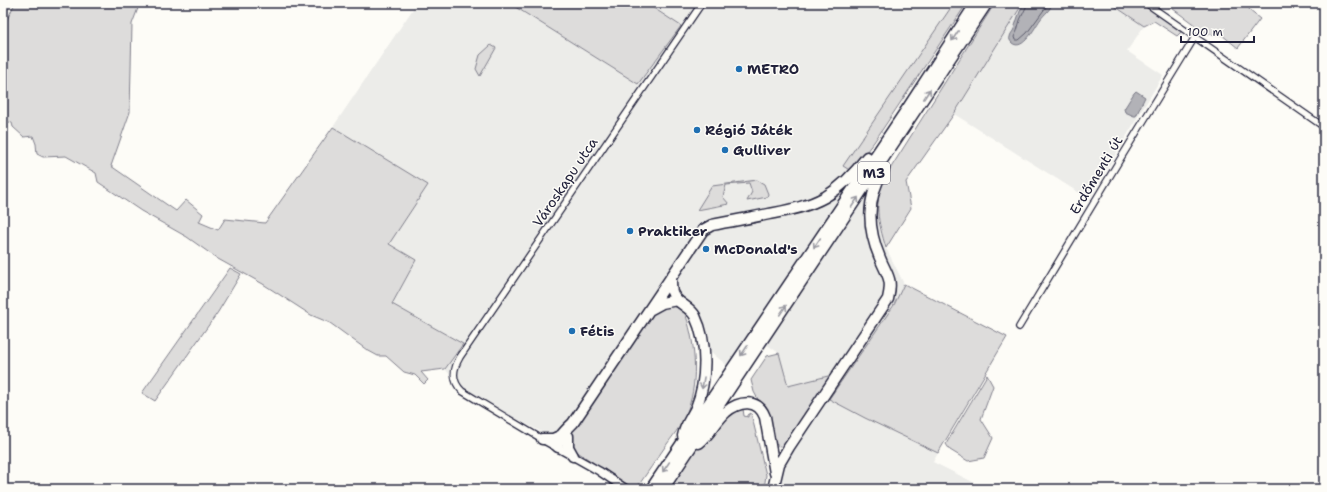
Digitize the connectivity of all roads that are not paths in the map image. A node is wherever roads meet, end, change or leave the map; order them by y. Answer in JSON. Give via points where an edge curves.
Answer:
{"nodes":[{"id":1,"x":702,"y":3,"type":"edge"},
{"id":2,"x":976,"y":3,"type":"edge"},
{"id":3,"x":987,"y":3,"type":"edge"},
{"id":4,"x":1146,"y":3,"type":"edge"},
{"id":5,"x":1195,"y":37,"type":"junction"},
{"id":6,"x":909,"y":106,"type":"junction"},
{"id":7,"x":912,"y":116,"type":"junction"},
{"id":8,"x":1324,"y":127,"type":"edge"},
{"id":9,"x":671,"y":277,"type":"junction"},
{"id":10,"x":662,"y":291,"type":"junction"},
{"id":11,"x":674,"y":299,"type":"junction"},
{"id":12,"x":649,"y":310,"type":"junction"},
{"id":13,"x":1019,"y":327,"type":"dead end"},
{"id":14,"x":565,"y":436,"type":"junction"},
{"id":15,"x":542,"y":438,"type":"junction"},
{"id":16,"x":770,"y":443,"type":"junction"},
{"id":17,"x":558,"y":448,"type":"junction"},
{"id":18,"x":685,"y":448,"type":"junction"},
{"id":19,"x":786,"y":448,"type":"junction"},
{"id":20,"x":573,"y":456,"type":"junction"},
{"id":21,"x":773,"y":461,"type":"junction"},
{"id":22,"x":775,"y":477,"type":"junction"},
{"id":23,"x":625,"y":488,"type":"edge"},
{"id":24,"x":651,"y":489,"type":"edge"},
{"id":25,"x":662,"y":489,"type":"edge"},
{"id":26,"x":773,"y":489,"type":"edge"}],
"edges":[{"from":1,"to":15,"type":"street","name":"Városkapu utca","via":[[460,357],[454,370],[456,383],[462,390]]},
{"from":2,"to":6,"type":"highway","number":"M3","one_way":true},
{"from":7,"to":3,"type":"highway","number":"M3","one_way":true},
{"from":4,"to":5,"type":"street"},
{"from":5,"to":8,"type":"street"},
{"from":5,"to":13,"type":"street","name":"Erdőmenti út"},
{"from":6,"to":9,"type":"highway","via":[[847,181],[833,192],[801,207],[705,228]]},
{"from":6,"to":18,"type":"highway","number":"M3","one_way":true},
{"from":18,"to":7,"type":"highway","number":"M3","one_way":true},
{"from":7,"to":19,"type":"highway","via":[[906,134],[880,176],[870,204],[874,244],[889,275],[888,299]]},
{"from":9,"to":10,"type":"highway"},
{"from":9,"to":11,"type":"highway"},
{"from":10,"to":11,"type":"highway","via":[[664,295]]},
{"from":10,"to":12,"type":"highway"},
{"from":11,"to":12,"type":"highway"},
{"from":11,"to":18,"type":"highway","one_way":true,"via":[[688,307],[696,317],[702,340],[705,370],[695,409],[684,429]]},
{"from":12,"to":14,"type":"highway"},
{"from":14,"to":15,"type":"highway"},
{"from":14,"to":17,"type":"highway"},
{"from":14,"to":20,"type":"highway"},
{"from":15,"to":17,"type":"street"},
{"from":16,"to":18,"type":"highway","via":[[762,410],[752,404],[741,404],[726,412],[703,440]]},
{"from":16,"to":19,"type":"highway","via":[[776,448]]},
{"from":16,"to":21,"type":"highway"},
{"from":17,"to":20,"type":"street"},
{"from":18,"to":24,"type":"highway","number":"M3","one_way":true},
{"from":18,"to":25,"type":"highway","number":"M3"},
{"from":19,"to":21,"type":"highway"},
{"from":19,"to":22,"type":"highway"},
{"from":20,"to":23,"type":"street"},
{"from":21,"to":22,"type":"highway"},
{"from":22,"to":26,"type":"highway"}]}
